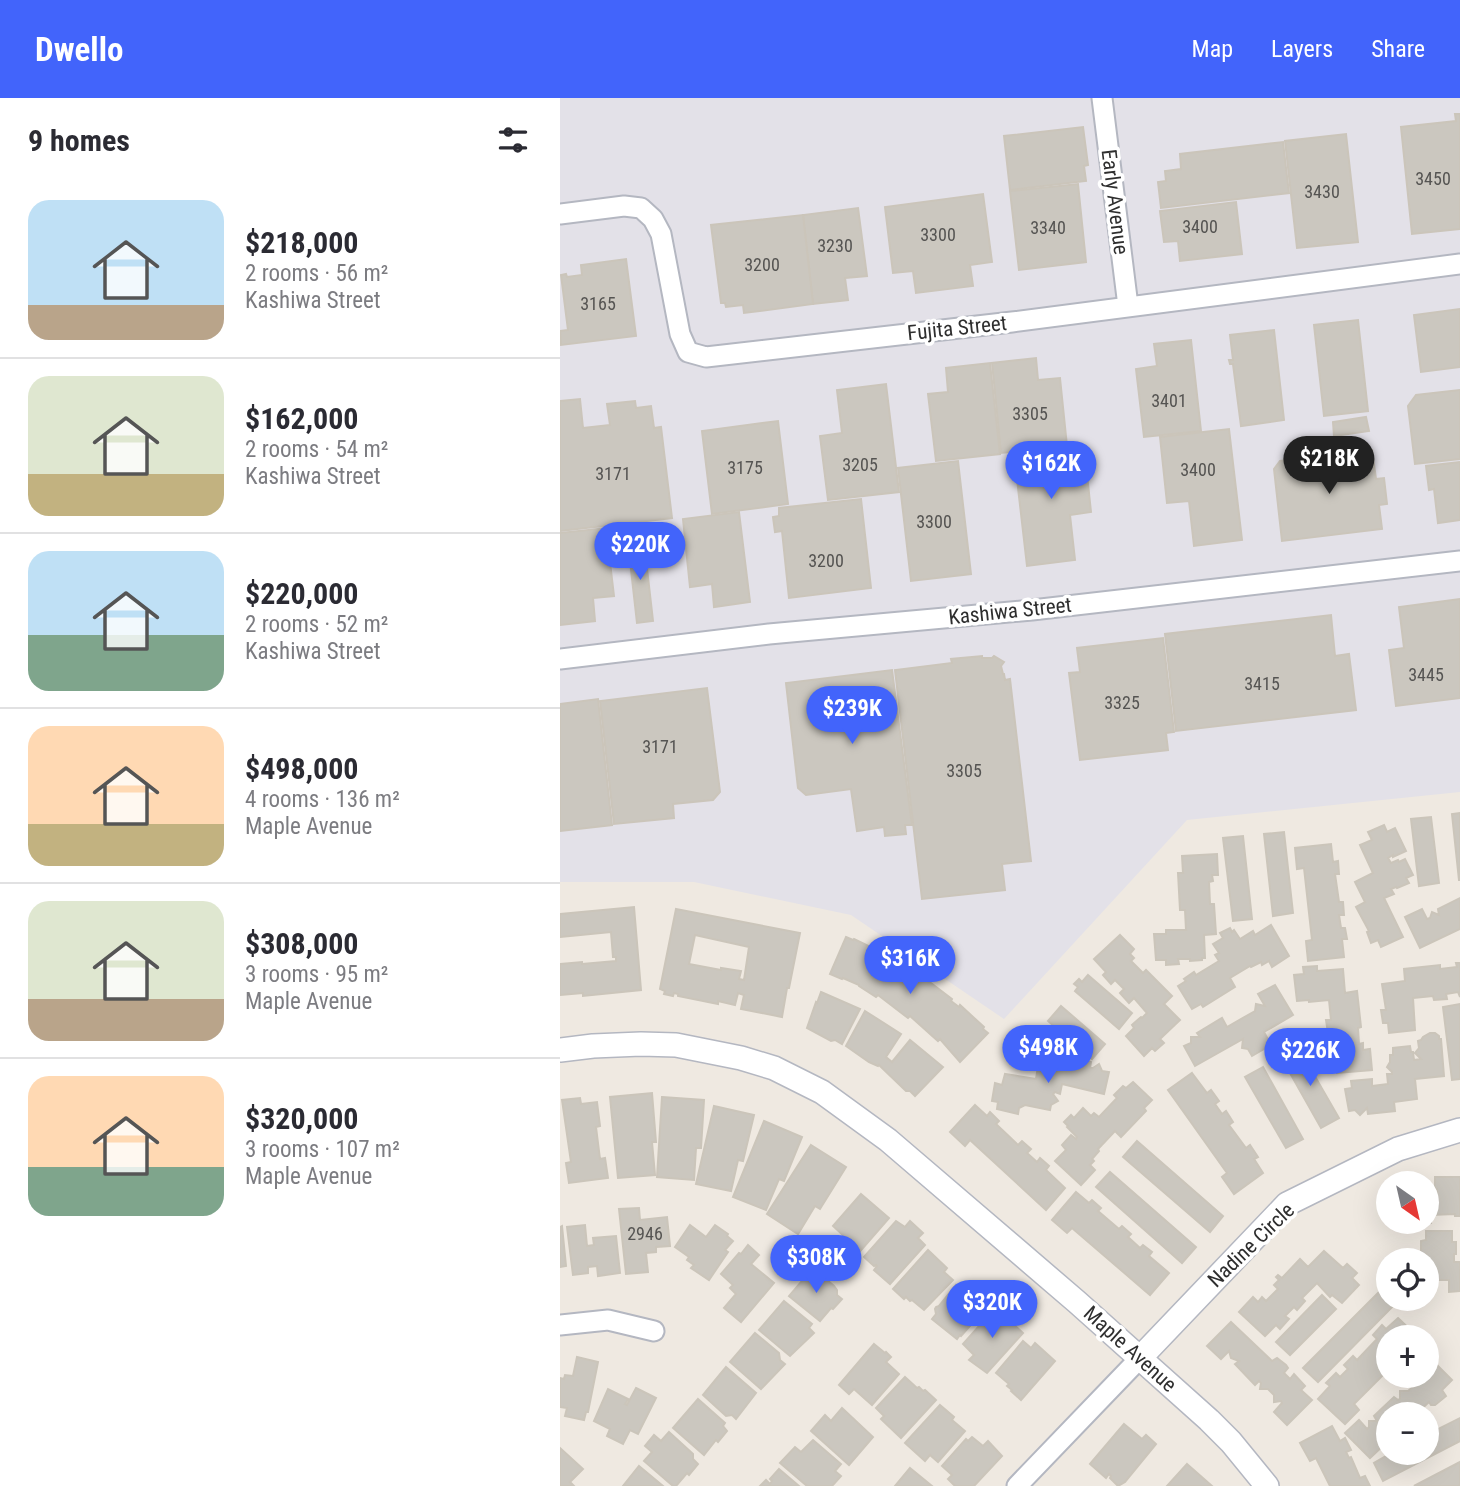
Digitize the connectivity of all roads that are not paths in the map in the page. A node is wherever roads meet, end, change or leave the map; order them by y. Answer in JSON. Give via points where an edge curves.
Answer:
{"nodes":[{"id":1,"x":1102,"y":98,"type":"edge"},
{"id":2,"x":560,"y":214,"type":"edge"},
{"id":3,"x":1460,"y":264,"type":"edge"},
{"id":4,"x":1128,"y":306,"type":"junction"},
{"id":5,"x":1460,"y":561,"type":"edge"},
{"id":6,"x":560,"y":659,"type":"edge"},
{"id":7,"x":560,"y":1050,"type":"edge"},
{"id":8,"x":1460,"y":1130,"type":"edge"},
{"id":9,"x":560,"y":1325,"type":"edge"},
{"id":10,"x":654,"y":1331,"type":"dead end"},
{"id":11,"x":1140,"y":1358,"type":"junction"},
{"id":12,"x":1017,"y":1486,"type":"edge"},
{"id":13,"x":1267,"y":1486,"type":"edge"}],
"edges":[{"from":1,"to":4,"type":"street","name":"Early Avenue"},
{"from":2,"to":4,"type":"street","name":"Fujita Street","via":[[624,206],[641,208],[653,219],[661,234],[680,334],[688,352],[706,357]]},
{"from":3,"to":4,"type":"street","name":"Fujita Street"},
{"from":5,"to":6,"type":"street","name":"Kashiwa Street"},
{"from":7,"to":11,"type":"street","name":"Maple Avenue","via":[[676,1045],[774,1068],[822,1092],[888,1140]]},
{"from":8,"to":11,"type":"street","name":"Nadine Circle","via":[[1398,1149],[1287,1204]]},
{"from":9,"to":10,"type":"street","via":[[608,1320]]},
{"from":11,"to":12,"type":"street"},
{"from":11,"to":13,"type":"street","name":"Maple Avenue","via":[[1231,1442]]}]}
